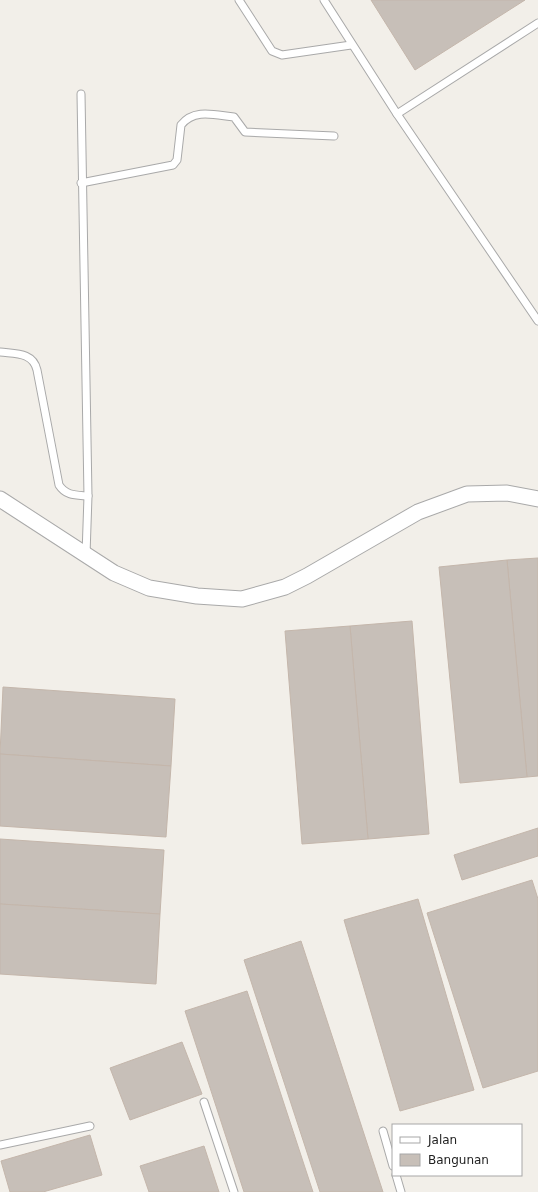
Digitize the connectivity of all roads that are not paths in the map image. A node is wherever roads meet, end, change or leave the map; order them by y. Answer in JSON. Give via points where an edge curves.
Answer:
{"nodes":[{"id":1,"x":240,"y":0,"type":"edge"},
{"id":2,"x":324,"y":0,"type":"edge"},
{"id":3,"x":538,"y":24,"type":"edge"},
{"id":4,"x":352,"y":45,"type":"junction"},
{"id":5,"x":81,"y":94,"type":"dead end"},
{"id":6,"x":397,"y":114,"type":"junction"},
{"id":7,"x":334,"y":136,"type":"dead end"},
{"id":8,"x":81,"y":183,"type":"junction"},
{"id":9,"x":538,"y":321,"type":"edge"},
{"id":10,"x":0,"y":352,"type":"edge"},
{"id":11,"x":88,"y":496,"type":"junction"},
{"id":12,"x":0,"y":499,"type":"edge"},
{"id":13,"x":538,"y":499,"type":"edge"},
{"id":14,"x":86,"y":556,"type":"junction"},
{"id":15,"x":204,"y":1102,"type":"dead end"},
{"id":16,"x":90,"y":1126,"type":"dead end"},
{"id":17,"x":383,"y":1131,"type":"dead end"},
{"id":18,"x":0,"y":1145,"type":"edge"},
{"id":19,"x":392,"y":1162,"type":"edge"},
{"id":20,"x":396,"y":1176,"type":"edge"},
{"id":21,"x":234,"y":1192,"type":"edge"},
{"id":22,"x":401,"y":1192,"type":"edge"}],
"edges":[{"from":1,"to":4,"type":"lane","via":[[276,54]]},
{"from":2,"to":4,"type":"lane"},
{"from":3,"to":6,"type":"lane"},
{"from":4,"to":6,"type":"lane"},
{"from":5,"to":8,"type":"lane"},
{"from":6,"to":9,"type":"lane"},
{"from":7,"to":8,"type":"lane","via":[[249,132],[244,131],[234,117],[191,115],[181,125],[177,160],[173,165]]},
{"from":8,"to":11,"type":"lane"},
{"from":10,"to":11,"type":"lane","via":[[28,356],[36,365],[59,485],[62,491],[68,494]]},
{"from":11,"to":14,"type":"lane"},
{"from":12,"to":14,"type":"street"},
{"from":13,"to":14,"type":"street","via":[[507,493],[467,494],[418,512],[285,587],[242,599],[197,596],[150,588],[114,573]]},
{"from":15,"to":21,"type":"lane"},
{"from":16,"to":18,"type":"lane"},
{"from":17,"to":19,"type":"lane"},
{"from":20,"to":22,"type":"lane"}]}
